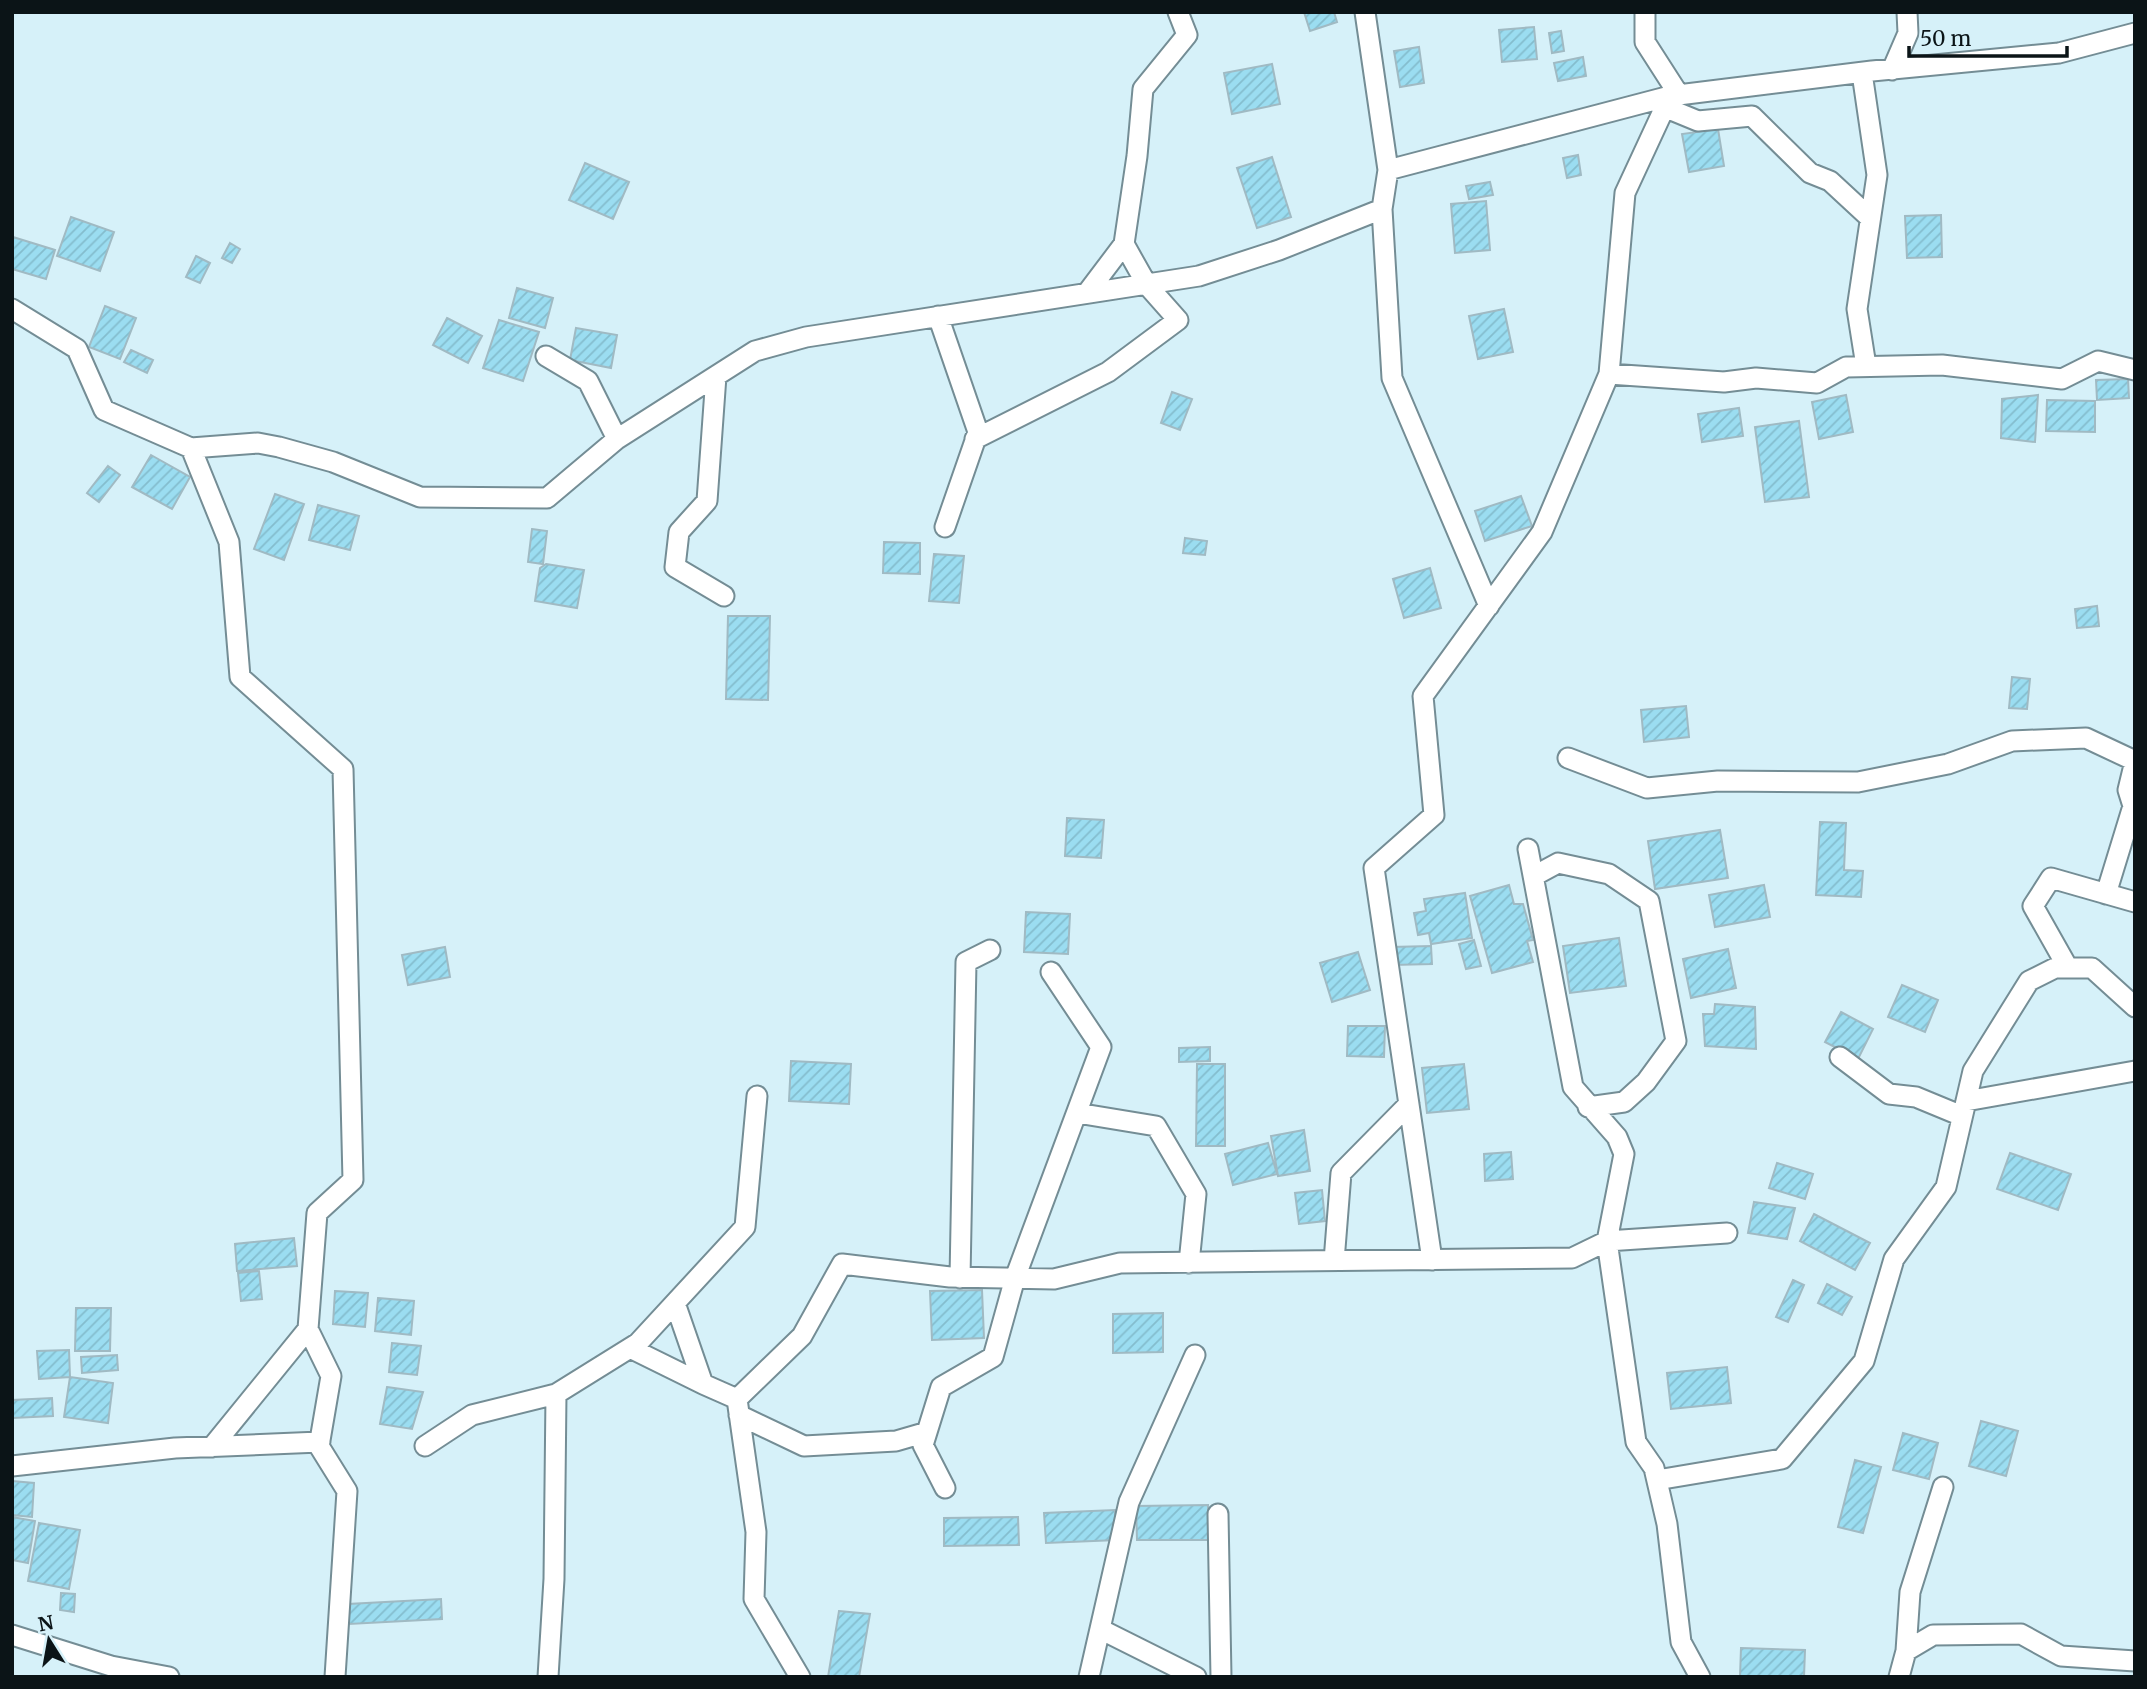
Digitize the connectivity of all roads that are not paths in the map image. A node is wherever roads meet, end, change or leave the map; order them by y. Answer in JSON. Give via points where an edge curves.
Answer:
{"nodes":[{"id":1,"x":1178,"y":12,"type":"edge"},
{"id":2,"x":1365,"y":12,"type":"edge"},
{"id":3,"x":1645,"y":12,"type":"edge"},
{"id":4,"x":1907,"y":12,"type":"edge"},
{"id":5,"x":2135,"y":33,"type":"edge"},
{"id":6,"x":1892,"y":69,"type":"junction"},
{"id":7,"x":1862,"y":72,"type":"junction"},
{"id":8,"x":1671,"y":100,"type":"junction"},
{"id":9,"x":1388,"y":170,"type":"junction"},
{"id":10,"x":1382,"y":209,"type":"junction"},
{"id":11,"x":1870,"y":218,"type":"junction"},
{"id":12,"x":1124,"y":244,"type":"junction"},
{"id":13,"x":1147,"y":285,"type":"junction"},
{"id":14,"x":1087,"y":293,"type":"junction"},
{"id":15,"x":12,"y":309,"type":"edge"},
{"id":16,"x":938,"y":316,"type":"junction"},
{"id":17,"x":546,"y":356,"type":"dead end"},
{"id":18,"x":1866,"y":366,"type":"junction"},
{"id":19,"x":2135,"y":370,"type":"edge"},
{"id":20,"x":1609,"y":373,"type":"junction"},
{"id":21,"x":716,"y":376,"type":"junction"},
{"id":22,"x":617,"y":439,"type":"junction"},
{"id":23,"x":975,"y":439,"type":"junction"},
{"id":24,"x":191,"y":448,"type":"junction"},
{"id":25,"x":946,"y":527,"type":"dead end"},
{"id":26,"x":724,"y":596,"type":"dead end"},
{"id":27,"x":1489,"y":606,"type":"junction"},
{"id":28,"x":1568,"y":758,"type":"dead end"},
{"id":29,"x":2135,"y":761,"type":"edge"},
{"id":30,"x":1528,"y":849,"type":"dead end"},
{"id":31,"x":1534,"y":876,"type":"junction"},
{"id":32,"x":2106,"y":894,"type":"junction"},
{"id":33,"x":2135,"y":902,"type":"edge"},
{"id":34,"x":990,"y":950,"type":"dead end"},
{"id":35,"x":2068,"y":968,"type":"junction"},
{"id":36,"x":1051,"y":972,"type":"dead end"},
{"id":37,"x":2135,"y":1007,"type":"edge"},
{"id":38,"x":1840,"y":1057,"type":"dead end"},
{"id":39,"x":2135,"y":1072,"type":"edge"},
{"id":40,"x":757,"y":1096,"type":"dead end"},
{"id":41,"x":1409,"y":1104,"type":"junction"},
{"id":42,"x":1588,"y":1107,"type":"junction"},
{"id":43,"x":1964,"y":1109,"type":"junction"},
{"id":44,"x":1077,"y":1113,"type":"junction"},
{"id":45,"x":1727,"y":1233,"type":"dead end"},
{"id":46,"x":1607,"y":1241,"type":"junction"},
{"id":47,"x":1432,"y":1260,"type":"junction"},
{"id":48,"x":1334,"y":1261,"type":"junction"},
{"id":49,"x":1189,"y":1263,"type":"junction"},
{"id":50,"x":960,"y":1278,"type":"junction"},
{"id":51,"x":1015,"y":1278,"type":"junction"},
{"id":52,"x":675,"y":1303,"type":"junction"},
{"id":53,"x":308,"y":1329,"type":"junction"},
{"id":54,"x":630,"y":1348,"type":"junction"},
{"id":55,"x":1195,"y":1355,"type":"dead end"},
{"id":56,"x":703,"y":1384,"type":"junction"},
{"id":57,"x":556,"y":1394,"type":"junction"},
{"id":58,"x":738,"y":1407,"type":"junction"},
{"id":59,"x":927,"y":1432,"type":"junction"},
{"id":60,"x":320,"y":1442,"type":"junction"},
{"id":61,"x":425,"y":1446,"type":"dead end"},
{"id":62,"x":212,"y":1447,"type":"junction"},
{"id":63,"x":12,"y":1466,"type":"edge"},
{"id":64,"x":1657,"y":1480,"type":"junction"},
{"id":65,"x":1943,"y":1488,"type":"dead end"},
{"id":66,"x":945,"y":1489,"type":"dead end"},
{"id":67,"x":1218,"y":1514,"type":"dead end"},
{"id":68,"x":1100,"y":1629,"type":"junction"},
{"id":69,"x":12,"y":1634,"type":"edge"},
{"id":70,"x":1906,"y":1651,"type":"junction"},
{"id":71,"x":2135,"y":1661,"type":"edge"},
{"id":72,"x":169,"y":1677,"type":"edge"},
{"id":73,"x":335,"y":1677,"type":"edge"},
{"id":74,"x":548,"y":1677,"type":"edge"},
{"id":75,"x":800,"y":1677,"type":"edge"},
{"id":76,"x":1089,"y":1677,"type":"edge"},
{"id":77,"x":1196,"y":1677,"type":"edge"},
{"id":78,"x":1221,"y":1677,"type":"edge"},
{"id":79,"x":1700,"y":1677,"type":"edge"},
{"id":80,"x":1899,"y":1677,"type":"edge"}],
"edges":[{"from":1,"to":12,"type":"street","via":[[1187,35],[1143,89]]},
{"from":2,"to":9,"type":"street"},
{"from":3,"to":8,"type":"street","via":[[1644,42]]},
{"from":4,"to":6,"type":"street","via":[[1908,33]]},
{"from":5,"to":6,"type":"street","via":[[2059,53]]},
{"from":6,"to":7,"type":"street"},
{"from":7,"to":8,"type":"street"},
{"from":7,"to":11,"type":"street","via":[[1877,175]]},
{"from":8,"to":9,"type":"street"},
{"from":8,"to":11,"type":"street","via":[[1698,121],[1752,116],[1810,173],[1830,181]]},
{"from":8,"to":20,"type":"street","via":[[1625,193]]},
{"from":9,"to":10,"type":"street"},
{"from":10,"to":13,"type":"street","via":[[1199,276]]},
{"from":10,"to":27,"type":"street","via":[[1392,377]]},
{"from":11,"to":18,"type":"street","via":[[1857,309]]},
{"from":12,"to":13,"type":"street"},
{"from":12,"to":14,"type":"street"},
{"from":13,"to":14,"type":"street"},
{"from":13,"to":23,"type":"street","via":[[1178,320],[1108,372]]},
{"from":14,"to":16,"type":"street"},
{"from":15,"to":24,"type":"street","via":[[77,349],[104,410]]},
{"from":16,"to":21,"type":"street","via":[[806,337],[755,351]]},
{"from":16,"to":23,"type":"street","via":[[978,432]]},
{"from":17,"to":22,"type":"street","via":[[588,381]]},
{"from":18,"to":19,"type":"street","via":[[1942,365],[2063,379],[2098,361]]},
{"from":18,"to":20,"type":"street","via":[[1846,367],[1817,383]]},
{"from":20,"to":27,"type":"street","via":[[1542,532]]},
{"from":21,"to":22,"type":"street"},
{"from":21,"to":26,"type":"street","via":[[707,501],[679,532],[675,567]]},
{"from":22,"to":24,"type":"street","via":[[547,498],[420,497],[333,462],[279,447],[258,443]]},
{"from":23,"to":25,"type":"street"},
{"from":24,"to":53,"type":"street","via":[[229,542],[240,677],[343,769],[353,1181],[317,1213]]},
{"from":27,"to":41,"type":"street","via":[[1423,696],[1434,815],[1374,868]]},
{"from":28,"to":29,"type":"street","via":[[1647,788],[1718,781],[1858,782],[1948,764],[2012,741],[2086,738]]},
{"from":29,"to":32,"type":"street","via":[[2128,790],[2133,806]]},
{"from":30,"to":31,"type":"street"},
{"from":31,"to":42,"type":"street","via":[[1573,1087]]},
{"from":31,"to":42,"type":"street","via":[[1558,863],[1596,871],[1609,874],[1649,901],[1676,1041],[1646,1082],[1624,1102]]},
{"from":32,"to":33,"type":"street"},
{"from":32,"to":35,"type":"street","via":[[2051,878],[2033,906]]},
{"from":34,"to":50,"type":"street","via":[[966,962]]},
{"from":35,"to":37,"type":"street","via":[[2092,968]]},
{"from":35,"to":43,"type":"street","via":[[2054,968],[2029,981],[1973,1071]]},
{"from":36,"to":44,"type":"street","via":[[1101,1047]]},
{"from":38,"to":43,"type":"street","via":[[1889,1094]]},
{"from":39,"to":43,"type":"street"},
{"from":40,"to":52,"type":"street","via":[[745,1227]]},
{"from":41,"to":47,"type":"street"},
{"from":41,"to":48,"type":"street","via":[[1341,1174]]},
{"from":42,"to":46,"type":"street","via":[[1616,1137],[1624,1153]]},
{"from":43,"to":64,"type":"street","via":[[1946,1187],[1894,1259],[1864,1361],[1782,1459]]},
{"from":44,"to":49,"type":"street","via":[[1156,1126],[1196,1194]]},
{"from":44,"to":51,"type":"street"},
{"from":45,"to":46,"type":"street"},
{"from":46,"to":47,"type":"street","via":[[1572,1258]]},
{"from":46,"to":64,"type":"street","via":[[1636,1442]]},
{"from":47,"to":48,"type":"street"},
{"from":48,"to":49,"type":"street"},
{"from":49,"to":51,"type":"street","via":[[1120,1262],[1054,1279]]},
{"from":50,"to":51,"type":"street"},
{"from":50,"to":58,"type":"street","via":[[842,1264],[802,1336]]},
{"from":51,"to":59,"type":"street","via":[[993,1357],[941,1387]]},
{"from":52,"to":54,"type":"street"},
{"from":52,"to":56,"type":"street"},
{"from":53,"to":60,"type":"street","via":[[331,1376]]},
{"from":53,"to":62,"type":"street"},
{"from":54,"to":56,"type":"street"},
{"from":54,"to":57,"type":"street"},
{"from":55,"to":68,"type":"street","via":[[1129,1502]]},
{"from":56,"to":58,"type":"street"},
{"from":57,"to":61,"type":"street","via":[[472,1415]]},
{"from":57,"to":74,"type":"street"},
{"from":58,"to":59,"type":"street","via":[[804,1446],[896,1441]]},
{"from":58,"to":75,"type":"street","via":[[756,1532],[754,1599]]},
{"from":59,"to":66,"type":"street","via":[[923,1445]]},
{"from":60,"to":62,"type":"street"},
{"from":60,"to":73,"type":"street","via":[[347,1491]]},
{"from":62,"to":63,"type":"street"},
{"from":64,"to":79,"type":"street","via":[[1681,1642]]},
{"from":65,"to":70,"type":"street","via":[[1910,1592]]},
{"from":67,"to":78,"type":"street"},
{"from":68,"to":76,"type":"street"},
{"from":68,"to":77,"type":"street"},
{"from":69,"to":72,"type":"street","via":[[111,1666]]},
{"from":70,"to":71,"type":"street","via":[[1933,1635],[2021,1634],[2061,1656]]},
{"from":70,"to":80,"type":"street"}]}
